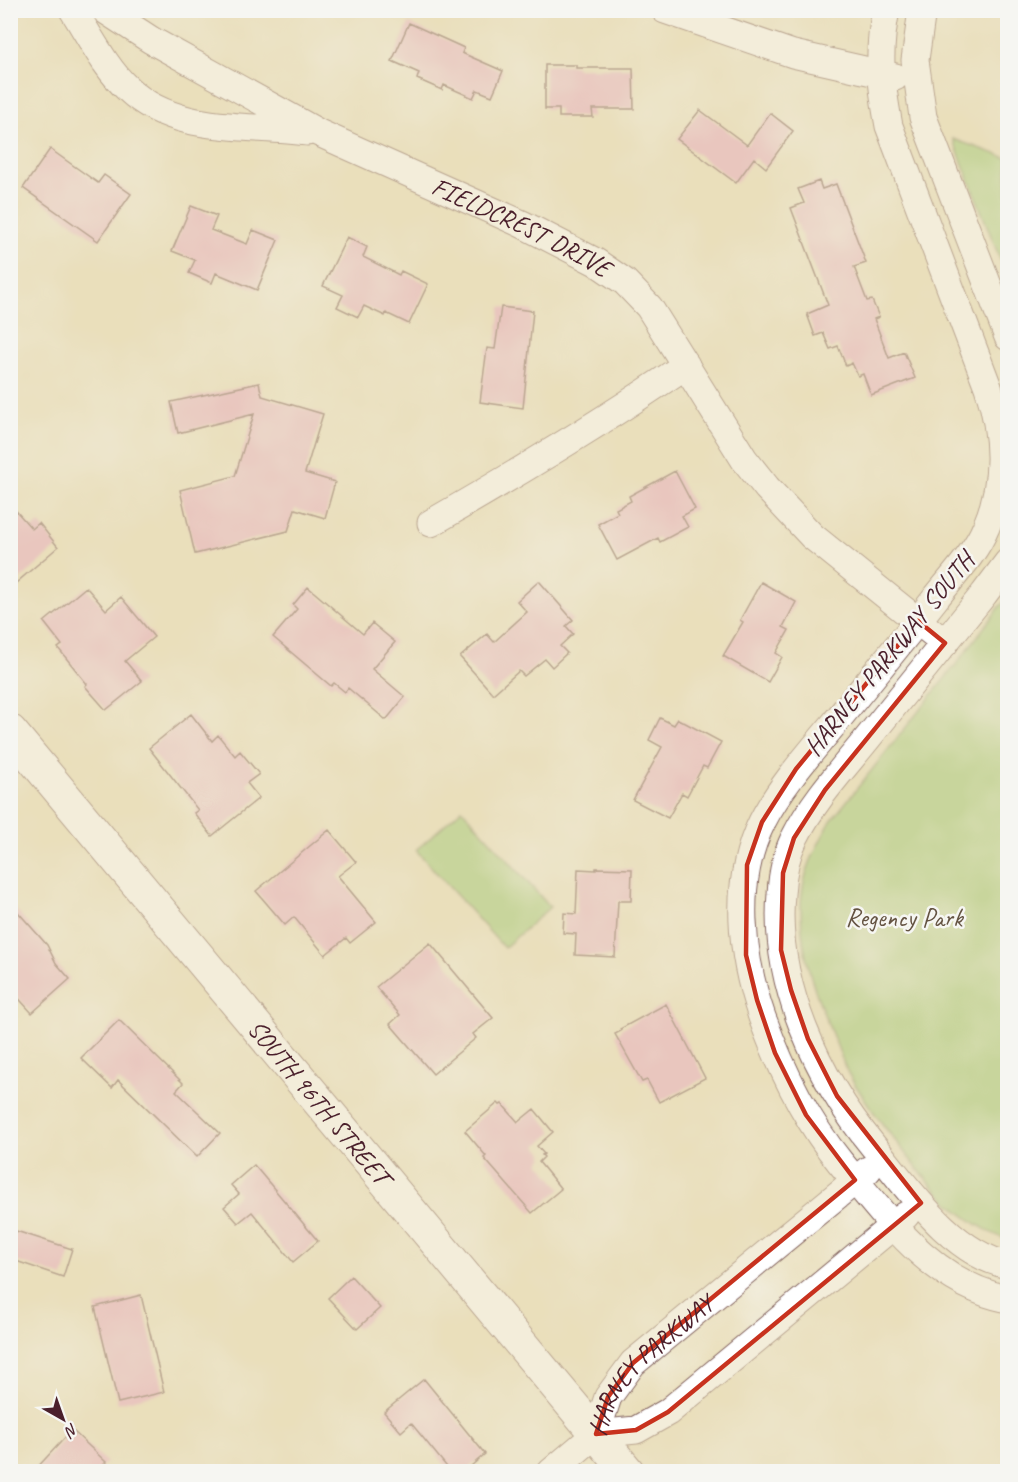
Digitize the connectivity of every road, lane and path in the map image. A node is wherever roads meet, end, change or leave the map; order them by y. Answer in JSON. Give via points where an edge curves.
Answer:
{"nodes":[{"id":1,"x":73,"y":10,"type":"edge"},
{"id":2,"x":105,"y":10,"type":"edge"},
{"id":3,"x":665,"y":10,"type":"edge"},
{"id":4,"x":886,"y":10,"type":"edge"},
{"id":5,"x":922,"y":10,"type":"edge"},
{"id":6,"x":881,"y":74,"type":"junction"},
{"id":7,"x":917,"y":81,"type":"junction"},
{"id":8,"x":319,"y":133,"type":"junction"},
{"id":9,"x":1008,"y":338,"type":"edge"},
{"id":10,"x":686,"y":365,"type":"junction"},
{"id":11,"x":431,"y":523,"type":"dead end"},
{"id":12,"x":1008,"y":562,"type":"edge"},
{"id":13,"x":918,"y":621,"type":"junction"},
{"id":14,"x":945,"y":643,"type":"junction"},
{"id":15,"x":10,"y":731,"type":"edge"},
{"id":16,"x":883,"y":1157,"type":"junction"},
{"id":17,"x":855,"y":1180,"type":"junction"},
{"id":18,"x":921,"y":1203,"type":"junction"},
{"id":19,"x":894,"y":1226,"type":"junction"},
{"id":20,"x":1008,"y":1265,"type":"edge"},
{"id":21,"x":1008,"y":1299,"type":"edge"},
{"id":22,"x":596,"y":1434,"type":"junction"},
{"id":23,"x":551,"y":1472,"type":"edge"},
{"id":24,"x":628,"y":1472,"type":"edge"}],
"edges":[{"from":1,"to":8,"type":"street","name":"FIELDCREST DRIVE","via":[[127,89],[151,106],[211,125]]},
{"from":2,"to":8,"type":"street","name":"FIELDCREST DRIVE","via":[[151,40]]},
{"from":3,"to":6,"type":"street","via":[[793,54]]},
{"from":4,"to":6,"type":"street","name":"HARNEY PARKWAY SOUTH","via":[[879,59]]},
{"from":5,"to":7,"type":"street","via":[[915,60]]},
{"from":6,"to":7,"type":"street"},
{"from":6,"to":13,"type":"street","name":"HARNEY PARKWAY SOUTH","via":[[889,126],[988,387],[1000,436],[998,484],[985,529]]},
{"from":7,"to":9,"type":"street","via":[[933,146]]},
{"from":8,"to":10,"type":"street","name":"FIELDCREST DRIVE","via":[[522,224],[596,262],[625,282],[650,307]]},
{"from":10,"to":11,"type":"street","via":[[628,405]]},
{"from":10,"to":13,"type":"street","name":"FIELDCREST DRIVE","via":[[744,459],[767,488],[812,536]]},
{"from":12,"to":14,"type":"street","name":"HARNEY PARKWAY SOUTH"},
{"from":13,"to":14,"type":"street","name":"FIELDCREST DRIVE"},
{"from":13,"to":17,"type":"street","name":"HARNEY PARKWAY SOUTH","via":[[796,769],[762,822],[747,866],[743,912],[746,956],[767,1032],[806,1115]]},
{"from":14,"to":16,"type":"street","name":"HARNEY PARKWAY SOUTH","via":[[825,790],[794,838],[783,873],[781,950],[808,1039],[837,1095]]},
{"from":15,"to":22,"type":"street","name":"SOUTH 96TH STREET"},
{"from":16,"to":17,"type":"street","name":"HARNEY PARKWAY"},
{"from":16,"to":18,"type":"street","name":"HARNEY PARKWAY SOUTH"},
{"from":17,"to":19,"type":"street","name":"HARNEY PARKWAY SOUTH"},
{"from":17,"to":22,"type":"street","name":"HARNEY PARKWAY","via":[[633,1364],[608,1397]]},
{"from":18,"to":19,"type":"street","name":"HARNEY PARKWAY"},
{"from":18,"to":20,"type":"street","name":"HARNEY PARKWAY SOUTH","via":[[950,1234],[974,1251]]},
{"from":19,"to":21,"type":"street","name":"HARNEY PARKWAY SOUTH","via":[[928,1260],[956,1280],[990,1296]]},
{"from":19,"to":22,"type":"street","name":"HARNEY PARKWAY","via":[[668,1412],[636,1430]]},
{"from":22,"to":23,"type":"street"},
{"from":22,"to":24,"type":"street","name":"SOUTH 96TH STREET"}]}
